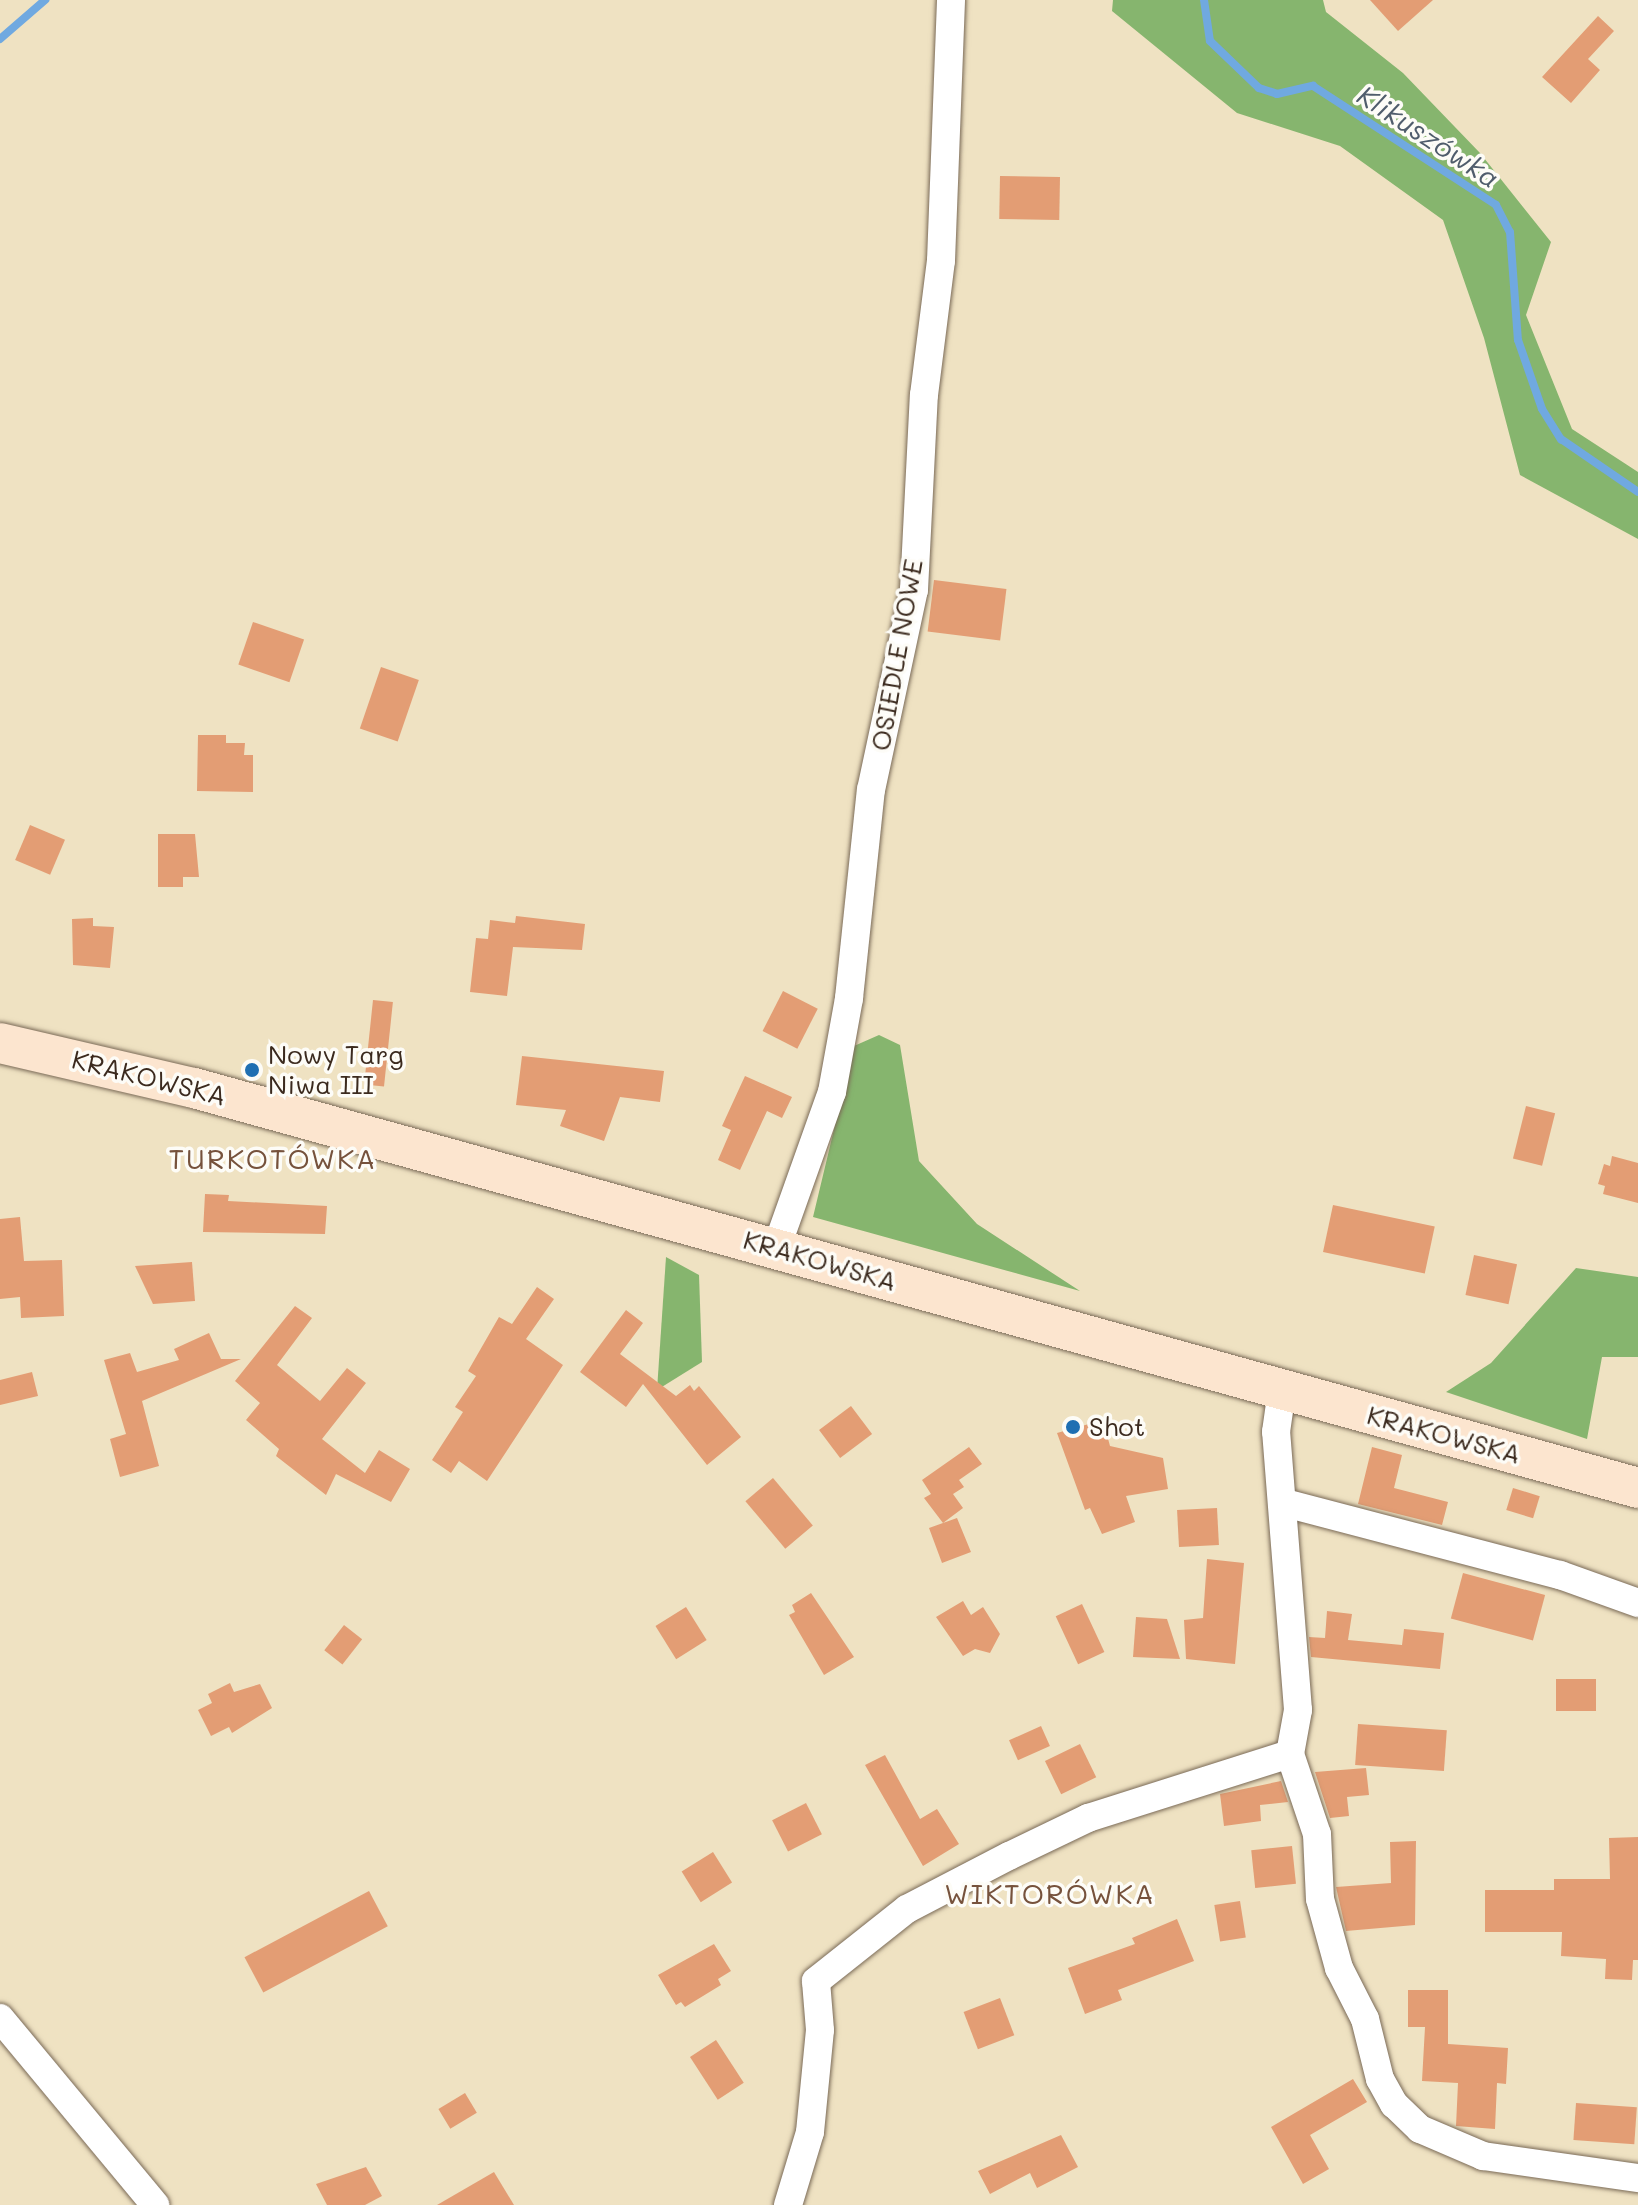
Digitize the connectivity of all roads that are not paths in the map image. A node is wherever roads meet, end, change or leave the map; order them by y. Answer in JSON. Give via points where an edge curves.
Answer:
{"nodes":[{"id":1,"x":951,"y":0,"type":"edge"},
{"id":2,"x":0,"y":1043,"type":"edge"},
{"id":3,"x":776,"y":1249,"type":"junction"},
{"id":4,"x":1282,"y":1390,"type":"junction"},
{"id":5,"x":1638,"y":1488,"type":"edge"},
{"id":6,"x":1285,"y":1503,"type":"junction"},
{"id":7,"x":1638,"y":1603,"type":"edge"},
{"id":8,"x":1290,"y":1754,"type":"junction"},
{"id":9,"x":0,"y":2018,"type":"edge"},
{"id":10,"x":1638,"y":2178,"type":"edge"},
{"id":11,"x":155,"y":2205,"type":"edge"},
{"id":12,"x":788,"y":2205,"type":"edge"}],
"edges":[{"from":1,"to":3,"type":"street","name":"OSIEDLE NOWE","via":[[941,261],[924,395],[914,590],[871,790],[849,998],[832,1092]]},
{"from":2,"to":3,"type":"main road","name":"KRAKOWSKA","via":[[194,1088]]},
{"from":3,"to":4,"type":"main road","name":"KRAKOWSKA"},
{"from":4,"to":5,"type":"main road","name":"KRAKOWSKA"},
{"from":4,"to":6,"type":"street","via":[[1276,1432]]},
{"from":6,"to":7,"type":"street","via":[[1560,1575]]},
{"from":6,"to":8,"type":"street","via":[[1298,1710]]},
{"from":8,"to":10,"type":"street","via":[[1317,1834],[1320,1899],[1339,1968],[1365,2019],[1380,2079],[1394,2104],[1420,2129],[1483,2156]]},
{"from":8,"to":12,"type":"street","via":[[1088,1818],[907,1909],[816,1981],[820,2030],[810,2132]]},
{"from":9,"to":11,"type":"street"}]}
